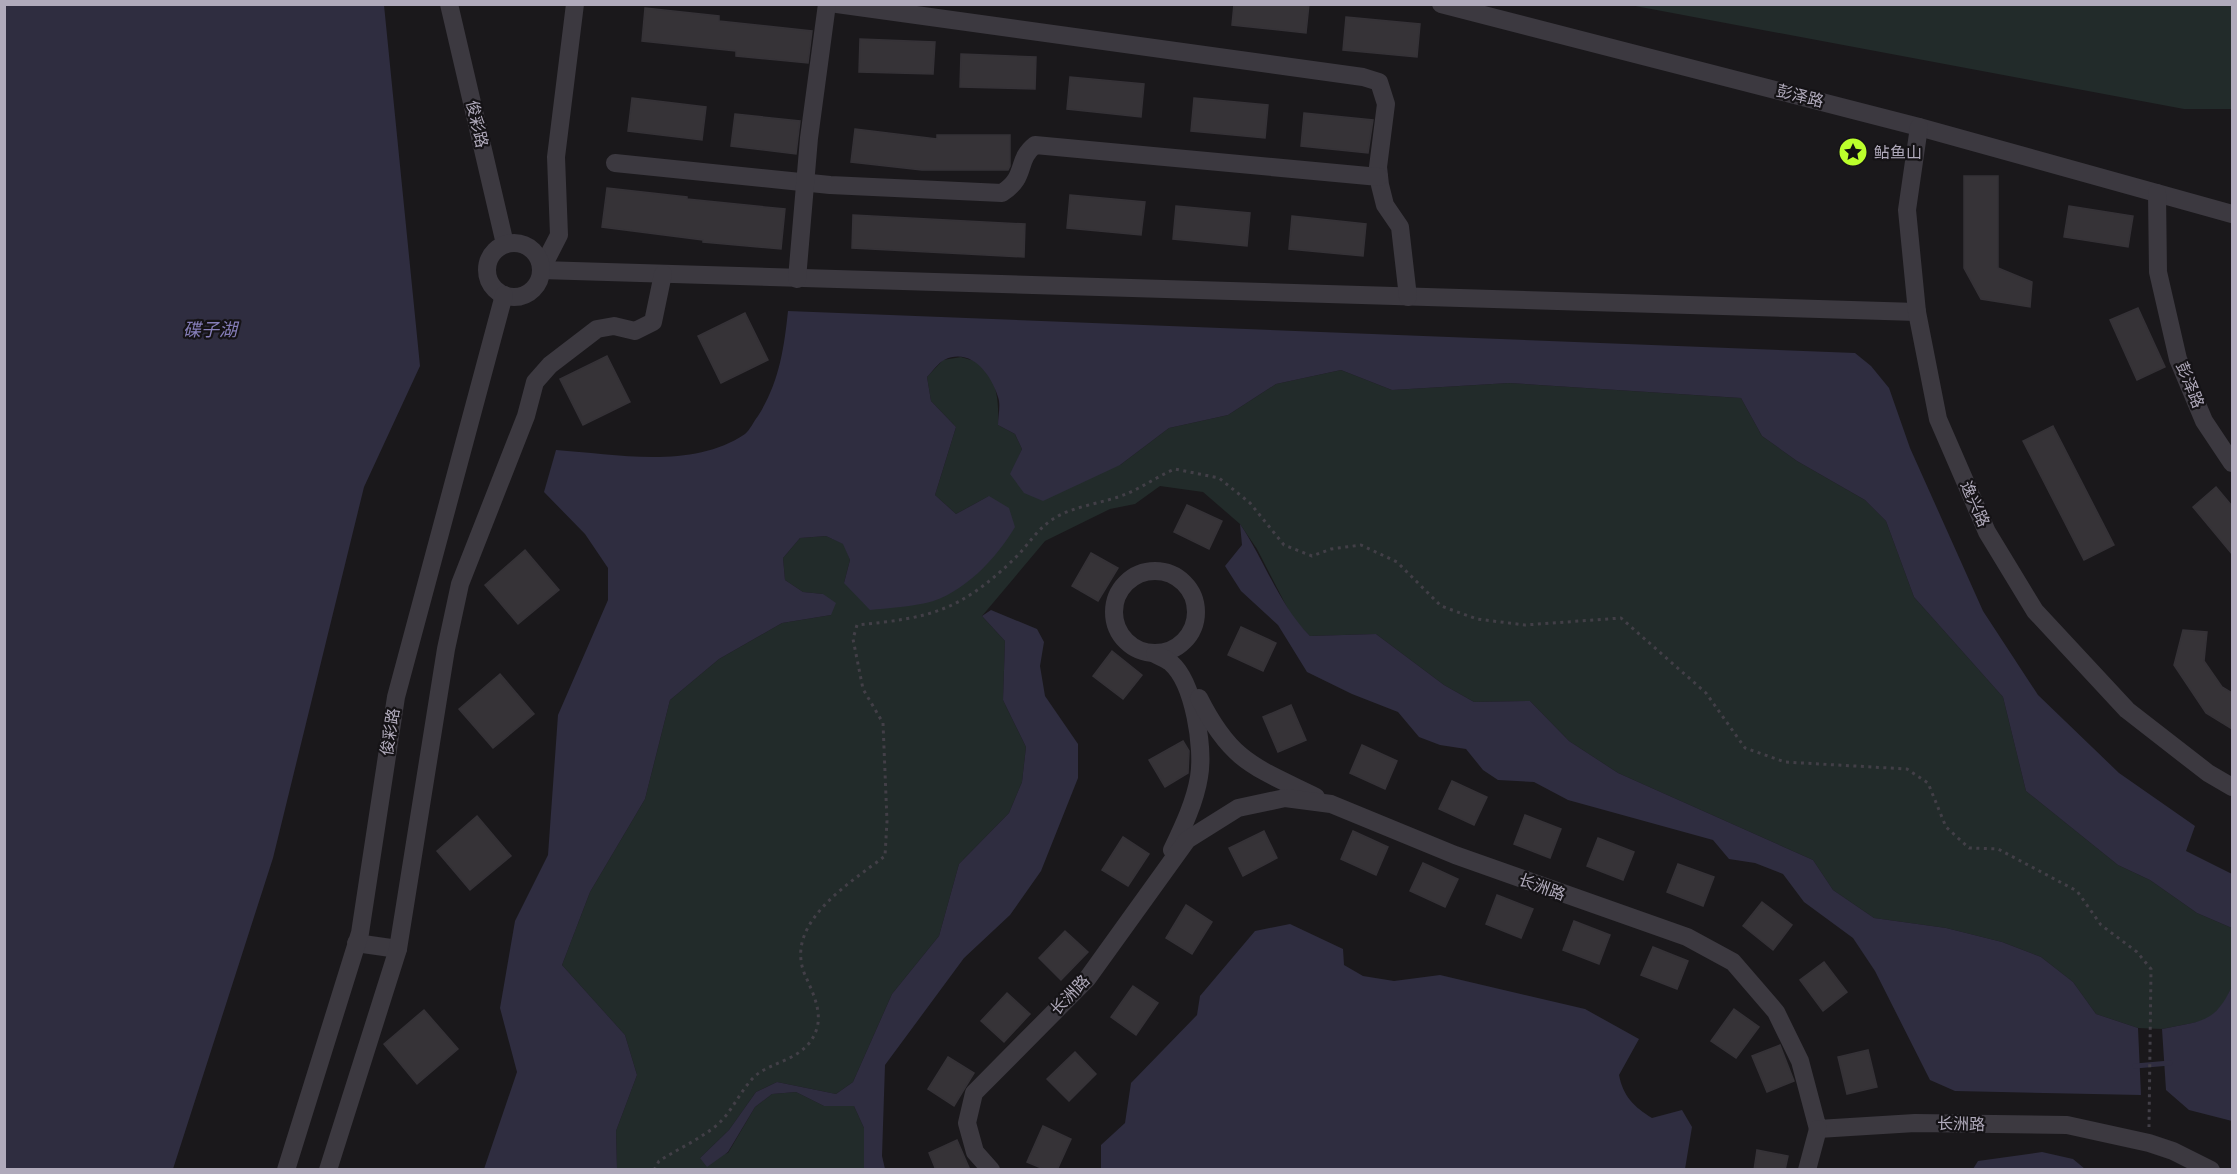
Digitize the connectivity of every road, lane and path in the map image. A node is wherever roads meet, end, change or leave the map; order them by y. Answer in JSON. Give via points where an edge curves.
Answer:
{"nodes":[{"id":1,"x":449,"y":4,"type":"edge"},
{"id":2,"x":575,"y":4,"type":"edge"},
{"id":3,"x":827,"y":4,"type":"edge"},
{"id":4,"x":837,"y":4,"type":"edge"},
{"id":5,"x":1441,"y":4,"type":"edge"},
{"id":6,"x":1919,"y":127,"type":"junction"},
{"id":7,"x":615,"y":163,"type":"dead end"},
{"id":8,"x":1379,"y":177,"type":"junction"},
{"id":9,"x":805,"y":183,"type":"junction"},
{"id":10,"x":2157,"y":193,"type":"junction"},
{"id":11,"x":2232,"y":214,"type":"edge"},
{"id":12,"x":505,"y":244,"type":"junction"},
{"id":13,"x":542,"y":270,"type":"junction"},
{"id":14,"x":663,"y":274,"type":"junction"},
{"id":15,"x":797,"y":279,"type":"junction"},
{"id":16,"x":504,"y":295,"type":"junction"},
{"id":17,"x":1408,"y":297,"type":"junction"},
{"id":18,"x":1917,"y":312,"type":"junction"},
{"id":19,"x":2232,"y":463,"type":"edge"},
{"id":20,"x":1187,"y":638,"type":"junction"},
{"id":21,"x":1155,"y":654,"type":"junction"},
{"id":22,"x":2232,"y":787,"type":"edge"},
{"id":23,"x":1331,"y":804,"type":"junction"},
{"id":24,"x":1158,"y":880,"type":"junction"},
{"id":25,"x":356,"y":943,"type":"junction"},
{"id":26,"x":398,"y":949,"type":"junction"},
{"id":27,"x":1818,"y":1129,"type":"junction"},
{"id":28,"x":2149,"y":1143,"type":"junction"},
{"id":29,"x":286,"y":1170,"type":"edge"},
{"id":30,"x":328,"y":1170,"type":"edge"},
{"id":31,"x":654,"y":1170,"type":"edge"},
{"id":32,"x":991,"y":1170,"type":"edge"},
{"id":33,"x":1807,"y":1170,"type":"edge"},
{"id":34,"x":2211,"y":1170,"type":"edge"}],
"edges":[{"from":1,"to":12,"type":"street","name":"俊彩路"},
{"from":2,"to":13,"type":"street","via":[[556,157],[559,235]]},
{"from":3,"to":9,"type":"street"},
{"from":4,"to":8,"type":"street","via":[[1379,82],[1386,104]]},
{"from":5,"to":6,"type":"street","name":"彭泽路"},
{"from":6,"to":10,"type":"street","name":"彭泽路"},
{"from":6,"to":18,"type":"street","name":"逸兴路","via":[[1907,210]]},
{"from":7,"to":9,"type":"street"},
{"from":8,"to":9,"type":"street","via":[[1035,145],[1027,152],[1016,183],[1002,193]]},
{"from":8,"to":17,"type":"street","via":[[1385,205],[1400,227]]},
{"from":9,"to":15,"type":"street"},
{"from":10,"to":11,"type":"street","name":"彭泽路"},
{"from":10,"to":19,"type":"street","name":"彭泽路","via":[[2158,272],[2178,359],[2204,421]]},
{"from":12,"to":13,"type":"street","via":[[530,247]]},
{"from":12,"to":16,"type":"street","via":[[490,256],[488,265],[490,283]]},
{"from":13,"to":14,"type":"street"},
{"from":13,"to":16,"type":"street","via":[[529,292],[521,296]]},
{"from":14,"to":15,"type":"street"},
{"from":14,"to":26,"type":"street","via":[[653,322],[635,331],[615,326],[597,329],[550,365],[535,382],[526,416],[460,584]]},
{"from":15,"to":17,"type":"street"},
{"from":16,"to":25,"type":"street","name":"俊彩路","via":[[396,697]]},
{"from":17,"to":18,"type":"street"},
{"from":18,"to":22,"type":"street","name":"逸兴路","via":[[1938,419],[1987,532],[2035,611],[2127,710]]},
{"from":20,"to":21,"type":"street","via":[[1177,648]]},
{"from":20,"to":21,"type":"street","via":[[1196,622],[1197,608],[1190,589],[1169,573],[1150,571],[1132,577],[1119,592],[1113,614],[1120,634],[1130,645]]},
{"from":20,"to":23,"type":"street","via":[[1183,655],[1188,677],[1213,726],[1229,747],[1250,765]]},
{"from":21,"to":24,"type":"street","via":[[1172,663],[1184,684],[1200,741],[1199,776],[1188,817]]},
{"from":23,"to":24,"type":"street","name":"长洲路","via":[[1285,798],[1238,808],[1187,840]]},
{"from":23,"to":27,"type":"street","name":"长洲路","via":[[1455,855],[1687,937],[1733,962],[1776,1012],[1800,1061]]},
{"from":24,"to":32,"type":"street","name":"长洲路","via":[[1087,979],[974,1093],[967,1123],[975,1152]]},
{"from":25,"to":26,"type":"street"},
{"from":25,"to":29,"type":"street","name":"俊彩路"},
{"from":26,"to":30,"type":"street"},
{"from":27,"to":28,"type":"street","name":"长洲路","via":[[1915,1123],[2067,1125]]},
{"from":27,"to":33,"type":"street"},
{"from":28,"to":31,"type":"path","via":[[2151,969],[2137,952],[2101,925],[2077,891],[1998,849],[1969,848],[1946,827],[1928,783],[1907,769],[1785,762],[1745,748],[1706,693],[1621,618],[1525,625],[1477,619],[1441,606],[1397,562],[1361,545],[1312,556],[1284,545],[1250,503],[1219,478],[1175,469],[1128,494],[1055,517],[977,592],[950,608],[907,620],[857,625],[853,639],[863,688],[883,723],[885,856],[811,921],[799,947],[803,970],[818,1006],[817,1028],[804,1049],[755,1076],[718,1124],[659,1161]]},
{"from":28,"to":34,"type":"street","name":"长洲路"}]}
